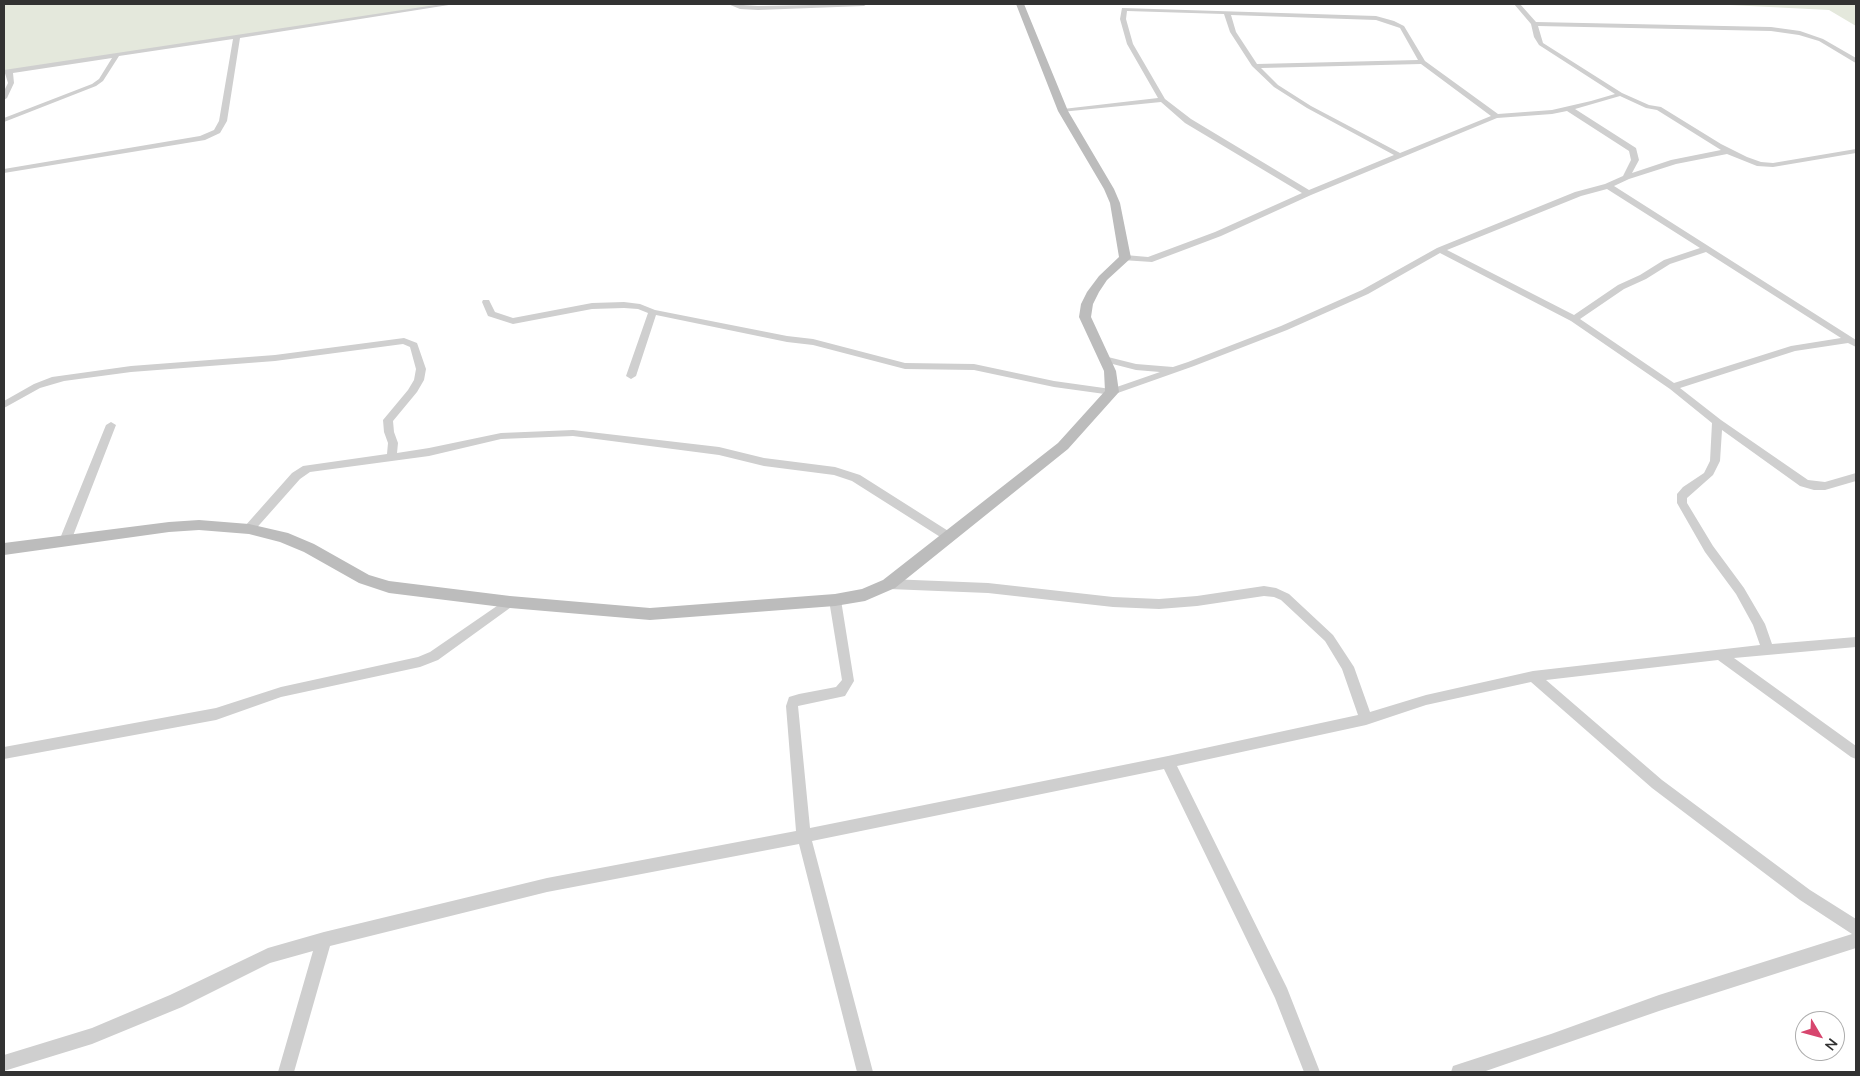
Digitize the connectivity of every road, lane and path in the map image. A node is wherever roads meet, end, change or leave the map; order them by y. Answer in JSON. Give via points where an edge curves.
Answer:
{"nodes":[{"id":1,"x":452,"y":4,"type":"edge"},
{"id":2,"x":731,"y":4,"type":"edge"},
{"id":3,"x":864,"y":4,"type":"edge"},
{"id":4,"x":1020,"y":4,"type":"edge"},
{"id":5,"x":1517,"y":4,"type":"edge"},
{"id":6,"x":1227,"y":13,"type":"junction"},
{"id":7,"x":1534,"y":24,"type":"junction"},
{"id":8,"x":237,"y":36,"type":"junction"},
{"id":9,"x":117,"y":55,"type":"junction"},
{"id":10,"x":1856,"y":61,"type":"edge"},
{"id":11,"x":1422,"y":62,"type":"junction"},
{"id":12,"x":1255,"y":66,"type":"junction"},
{"id":13,"x":6,"y":71,"type":"edge"},
{"id":14,"x":1620,"y":94,"type":"junction"},
{"id":15,"x":4,"y":98,"type":"edge"},
{"id":16,"x":1162,"y":100,"type":"junction"},
{"id":17,"x":1568,"y":108,"type":"junction"},
{"id":18,"x":1063,"y":110,"type":"junction"},
{"id":19,"x":1496,"y":116,"type":"junction"},
{"id":20,"x":4,"y":120,"type":"edge"},
{"id":21,"x":1856,"y":151,"type":"edge"},
{"id":22,"x":1729,"y":152,"type":"junction"},
{"id":23,"x":1400,"y":155,"type":"junction"},
{"id":24,"x":4,"y":171,"type":"edge"},
{"id":25,"x":1626,"y":176,"type":"junction"},
{"id":26,"x":1608,"y":186,"type":"junction"},
{"id":27,"x":1308,"y":193,"type":"junction"},
{"id":28,"x":1706,"y":249,"type":"junction"},
{"id":29,"x":1440,"y":250,"type":"junction"},
{"id":30,"x":1125,"y":258,"type":"junction"},
{"id":31,"x":486,"y":302,"type":"dead end"},
{"id":32,"x":653,"y":312,"type":"junction"},
{"id":33,"x":1574,"y":319,"type":"junction"},
{"id":34,"x":1853,"y":342,"type":"edge"},
{"id":35,"x":1104,"y":358,"type":"junction"},
{"id":36,"x":1178,"y":368,"type":"junction"},
{"id":37,"x":631,"y":376,"type":"dead end"},
{"id":38,"x":1673,"y":387,"type":"junction"},
{"id":39,"x":1112,"y":392,"type":"junction"},
{"id":40,"x":4,"y":405,"type":"edge"},
{"id":41,"x":1717,"y":422,"type":"junction"},
{"id":42,"x":111,"y":425,"type":"dead end"},
{"id":43,"x":392,"y":456,"type":"junction"},
{"id":44,"x":1856,"y":478,"type":"edge"},
{"id":45,"x":249,"y":529,"type":"junction"},
{"id":46,"x":949,"y":537,"type":"junction"},
{"id":47,"x":65,"y":541,"type":"junction"},
{"id":48,"x":4,"y":549,"type":"edge"},
{"id":49,"x":889,"y":584,"type":"junction"},
{"id":50,"x":835,"y":600,"type":"junction"},
{"id":51,"x":510,"y":602,"type":"junction"},
{"id":52,"x":1856,"y":642,"type":"edge"},
{"id":53,"x":1768,"y":649,"type":"junction"},
{"id":54,"x":1720,"y":655,"type":"junction"},
{"id":55,"x":1533,"y":676,"type":"junction"},
{"id":56,"x":1366,"y":719,"type":"junction"},
{"id":57,"x":4,"y":753,"type":"edge"},
{"id":58,"x":1856,"y":753,"type":"edge"},
{"id":59,"x":1168,"y":762,"type":"junction"},
{"id":60,"x":804,"y":836,"type":"junction"},
{"id":61,"x":1856,"y":928,"type":"edge"},
{"id":62,"x":324,"y":940,"type":"junction"},
{"id":63,"x":1856,"y":940,"type":"edge"},
{"id":64,"x":4,"y":1063,"type":"edge"},
{"id":65,"x":286,"y":1072,"type":"edge"},
{"id":66,"x":865,"y":1072,"type":"edge"},
{"id":67,"x":1312,"y":1072,"type":"edge"},
{"id":68,"x":1459,"y":1072,"type":"edge"}],
"edges":[{"from":1,"to":8,"type":"street"},
{"from":2,"to":3,"type":"street","via":[[758,8]]},
{"from":4,"to":18,"type":"street"},
{"from":5,"to":7,"type":"street"},
{"from":6,"to":11,"type":"street","via":[[1376,18],[1392,22],[1402,27]]},
{"from":6,"to":12,"type":"street","via":[[1233,32]]},
{"from":6,"to":16,"type":"street","via":[[1124,9],[1123,19],[1130,44]]},
{"from":7,"to":10,"type":"street","via":[[1778,30],[1822,40]]},
{"from":7,"to":14,"type":"street","via":[[1541,44]]},
{"from":8,"to":9,"type":"street"},
{"from":8,"to":24,"type":"street","via":[[223,121],[217,131],[202,138]]},
{"from":9,"to":13,"type":"street"},
{"from":9,"to":20,"type":"street","via":[[94,86]]},
{"from":11,"to":12,"type":"street"},
{"from":11,"to":19,"type":"street"},
{"from":12,"to":23,"type":"street","via":[[1276,86],[1309,107]]},
{"from":13,"to":15,"type":"street","via":[[11,83]]},
{"from":14,"to":17,"type":"street"},
{"from":14,"to":22,"type":"street","via":[[1659,108]]},
{"from":16,"to":18,"type":"street"},
{"from":16,"to":27,"type":"street","via":[[1188,121]]},
{"from":17,"to":19,"type":"street"},
{"from":17,"to":25,"type":"street","via":[[1633,150],[1635,160]]},
{"from":18,"to":30,"type":"street","via":[[1109,188],[1115,203]]},
{"from":19,"to":23,"type":"street"},
{"from":21,"to":22,"type":"street","via":[[1773,165],[1760,164]]},
{"from":22,"to":25,"type":"street","via":[[1674,162]]},
{"from":23,"to":27,"type":"street"},
{"from":25,"to":26,"type":"street"},
{"from":26,"to":28,"type":"street"},
{"from":26,"to":29,"type":"street","via":[[1578,194]]},
{"from":27,"to":30,"type":"street","via":[[1218,234],[1149,260]]},
{"from":28,"to":33,"type":"street","via":[[1667,262],[1621,287]]},
{"from":28,"to":34,"type":"street"},
{"from":29,"to":33,"type":"street"},
{"from":29,"to":36,"type":"street","via":[[1328,309]]},
{"from":30,"to":35,"type":"street","via":[[1103,278],[1087,304],[1085,317]]},
{"from":31,"to":32,"type":"street","via":[[491,314],[513,321],[592,306],[624,305]]},
{"from":32,"to":37,"type":"street"},
{"from":32,"to":39,"type":"street","via":[[813,342],[905,366],[974,367]]},
{"from":33,"to":38,"type":"street"},
{"from":34,"to":38,"type":"street","via":[[1794,348]]},
{"from":35,"to":36,"type":"street","via":[[1136,368]]},
{"from":35,"to":39,"type":"street","via":[[1110,370]]},
{"from":36,"to":39,"type":"street"},
{"from":38,"to":41,"type":"street"},
{"from":39,"to":46,"type":"street","via":[[1063,446]]},
{"from":40,"to":43,"type":"street","via":[[37,386],[64,378],[131,369],[275,358],[404,341],[414,345],[421,369],[412,392],[388,420],[388,432],[394,443]]},
{"from":41,"to":44,"type":"street","via":[[1804,482],[1825,486]]},
{"from":41,"to":53,"type":"street","via":[[1715,461],[1708,475],[1681,497],[1682,502],[1709,549],[1740,591],[1759,624]]},
{"from":42,"to":47,"type":"street"},
{"from":43,"to":45,"type":"street","via":[[307,469],[296,476]]},
{"from":43,"to":46,"type":"street","via":[[535,433],[573,433],[719,450],[764,462],[848,475]]},
{"from":45,"to":47,"type":"street","via":[[199,525]]},
{"from":45,"to":51,"type":"street","via":[[283,537],[364,579],[389,587]]},
{"from":46,"to":49,"type":"street"},
{"from":47,"to":48,"type":"street"},
{"from":49,"to":50,"type":"street","via":[[865,595]]},
{"from":49,"to":56,"type":"street","via":[[988,588],[1159,604],[1264,591],[1276,593],[1285,597],[1329,638],[1348,668]]},
{"from":50,"to":51,"type":"street","via":[[650,614]]},
{"from":50,"to":60,"type":"street","via":[[848,681],[840,692],[799,699],[792,706]]},
{"from":51,"to":57,"type":"street","via":[[434,656],[420,662],[281,692],[216,714]]},
{"from":52,"to":53,"type":"street"},
{"from":53,"to":54,"type":"street"},
{"from":54,"to":55,"type":"street"},
{"from":54,"to":58,"type":"street"},
{"from":55,"to":56,"type":"street","via":[[1426,700]]},
{"from":55,"to":61,"type":"street","via":[[1657,784],[1805,895]]},
{"from":56,"to":59,"type":"street"},
{"from":59,"to":60,"type":"street"},
{"from":59,"to":67,"type":"street","via":[[1281,994]]},
{"from":60,"to":62,"type":"street","via":[[547,885]]},
{"from":60,"to":66,"type":"street"},
{"from":62,"to":64,"type":"street","via":[[268,956],[176,1001],[92,1036]]},
{"from":62,"to":65,"type":"street"},
{"from":63,"to":68,"type":"street","via":[[1658,1003]]}]}
